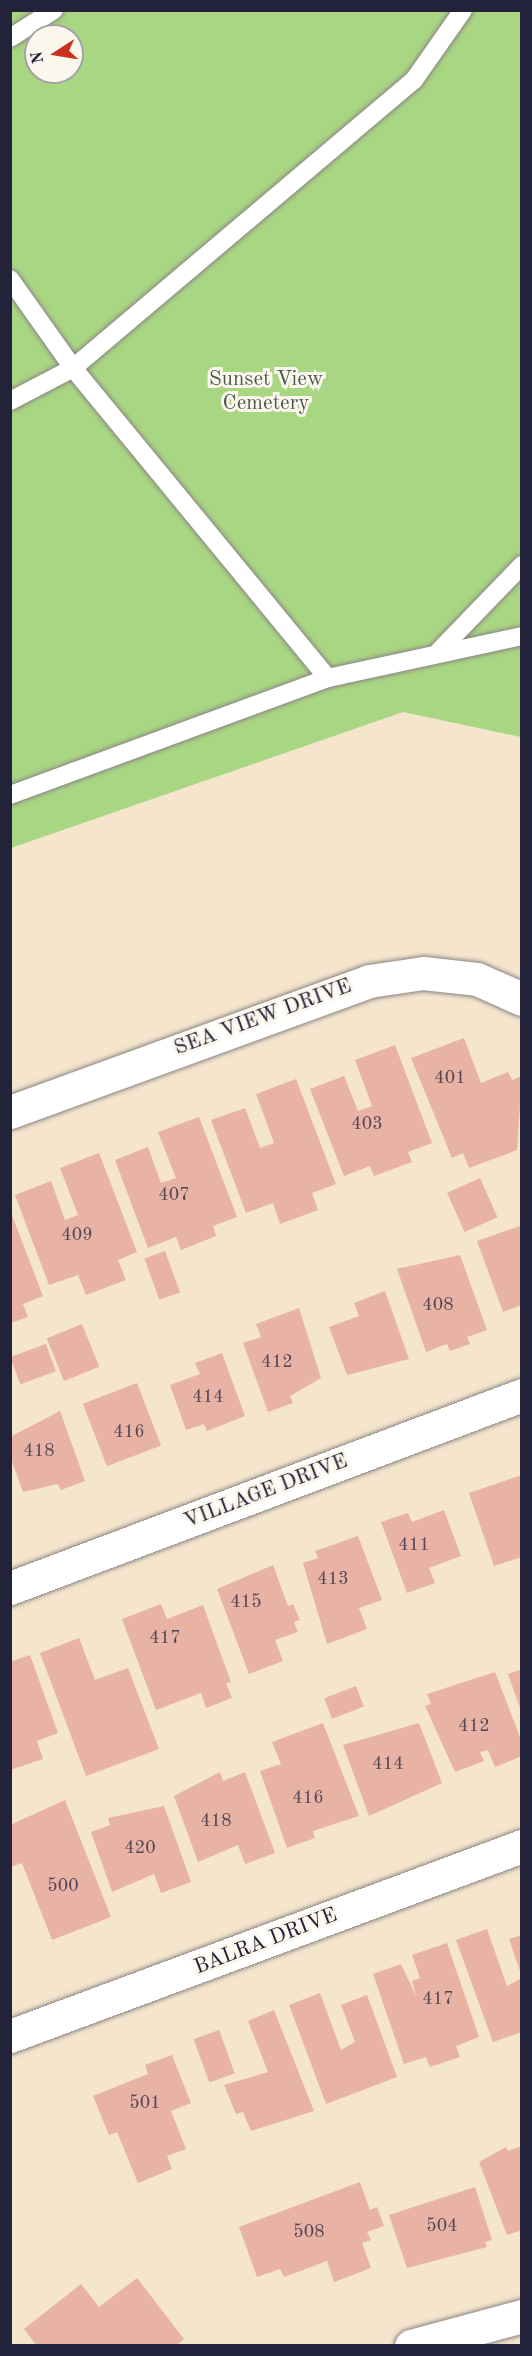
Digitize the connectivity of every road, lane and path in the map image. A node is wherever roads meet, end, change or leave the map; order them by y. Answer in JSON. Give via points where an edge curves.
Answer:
{"nodes":[{"id":1,"x":54,"y":10,"type":"edge"},
{"id":2,"x":463,"y":10,"type":"edge"},
{"id":3,"x":10,"y":38,"type":"edge"},
{"id":4,"x":10,"y":279,"type":"edge"},
{"id":5,"x":73,"y":369,"type":"junction"},
{"id":6,"x":10,"y":401,"type":"edge"},
{"id":7,"x":522,"y":565,"type":"edge"},
{"id":8,"x":522,"y":636,"type":"edge"},
{"id":9,"x":439,"y":651,"type":"junction"},
{"id":10,"x":328,"y":678,"type":"junction"},
{"id":11,"x":10,"y":795,"type":"edge"},
{"id":12,"x":522,"y":999,"type":"edge"},
{"id":13,"x":10,"y":1112,"type":"edge"},
{"id":14,"x":522,"y":1395,"type":"edge"},
{"id":15,"x":10,"y":1588,"type":"edge"},
{"id":16,"x":522,"y":1846,"type":"edge"},
{"id":17,"x":10,"y":2037,"type":"edge"},
{"id":18,"x":522,"y":2316,"type":"edge"},
{"id":19,"x":411,"y":2346,"type":"edge"}],
"edges":[{"from":1,"to":3,"type":"lane"},
{"from":2,"to":5,"type":"lane","via":[[414,80]]},
{"from":4,"to":5,"type":"lane"},
{"from":5,"to":6,"type":"lane"},
{"from":5,"to":10,"type":"lane"},
{"from":7,"to":9,"type":"lane"},
{"from":8,"to":9,"type":"lane"},
{"from":9,"to":10,"type":"lane"},
{"from":10,"to":11,"type":"lane"},
{"from":12,"to":13,"type":"street","name":"SEA VIEW DRIVE","via":[[477,979],[423,973],[369,981]]},
{"from":14,"to":15,"type":"street","name":"VILLAGE DRIVE"},
{"from":16,"to":17,"type":"street","name":"BALRA DRIVE"},
{"from":18,"to":19,"type":"street"}]}
